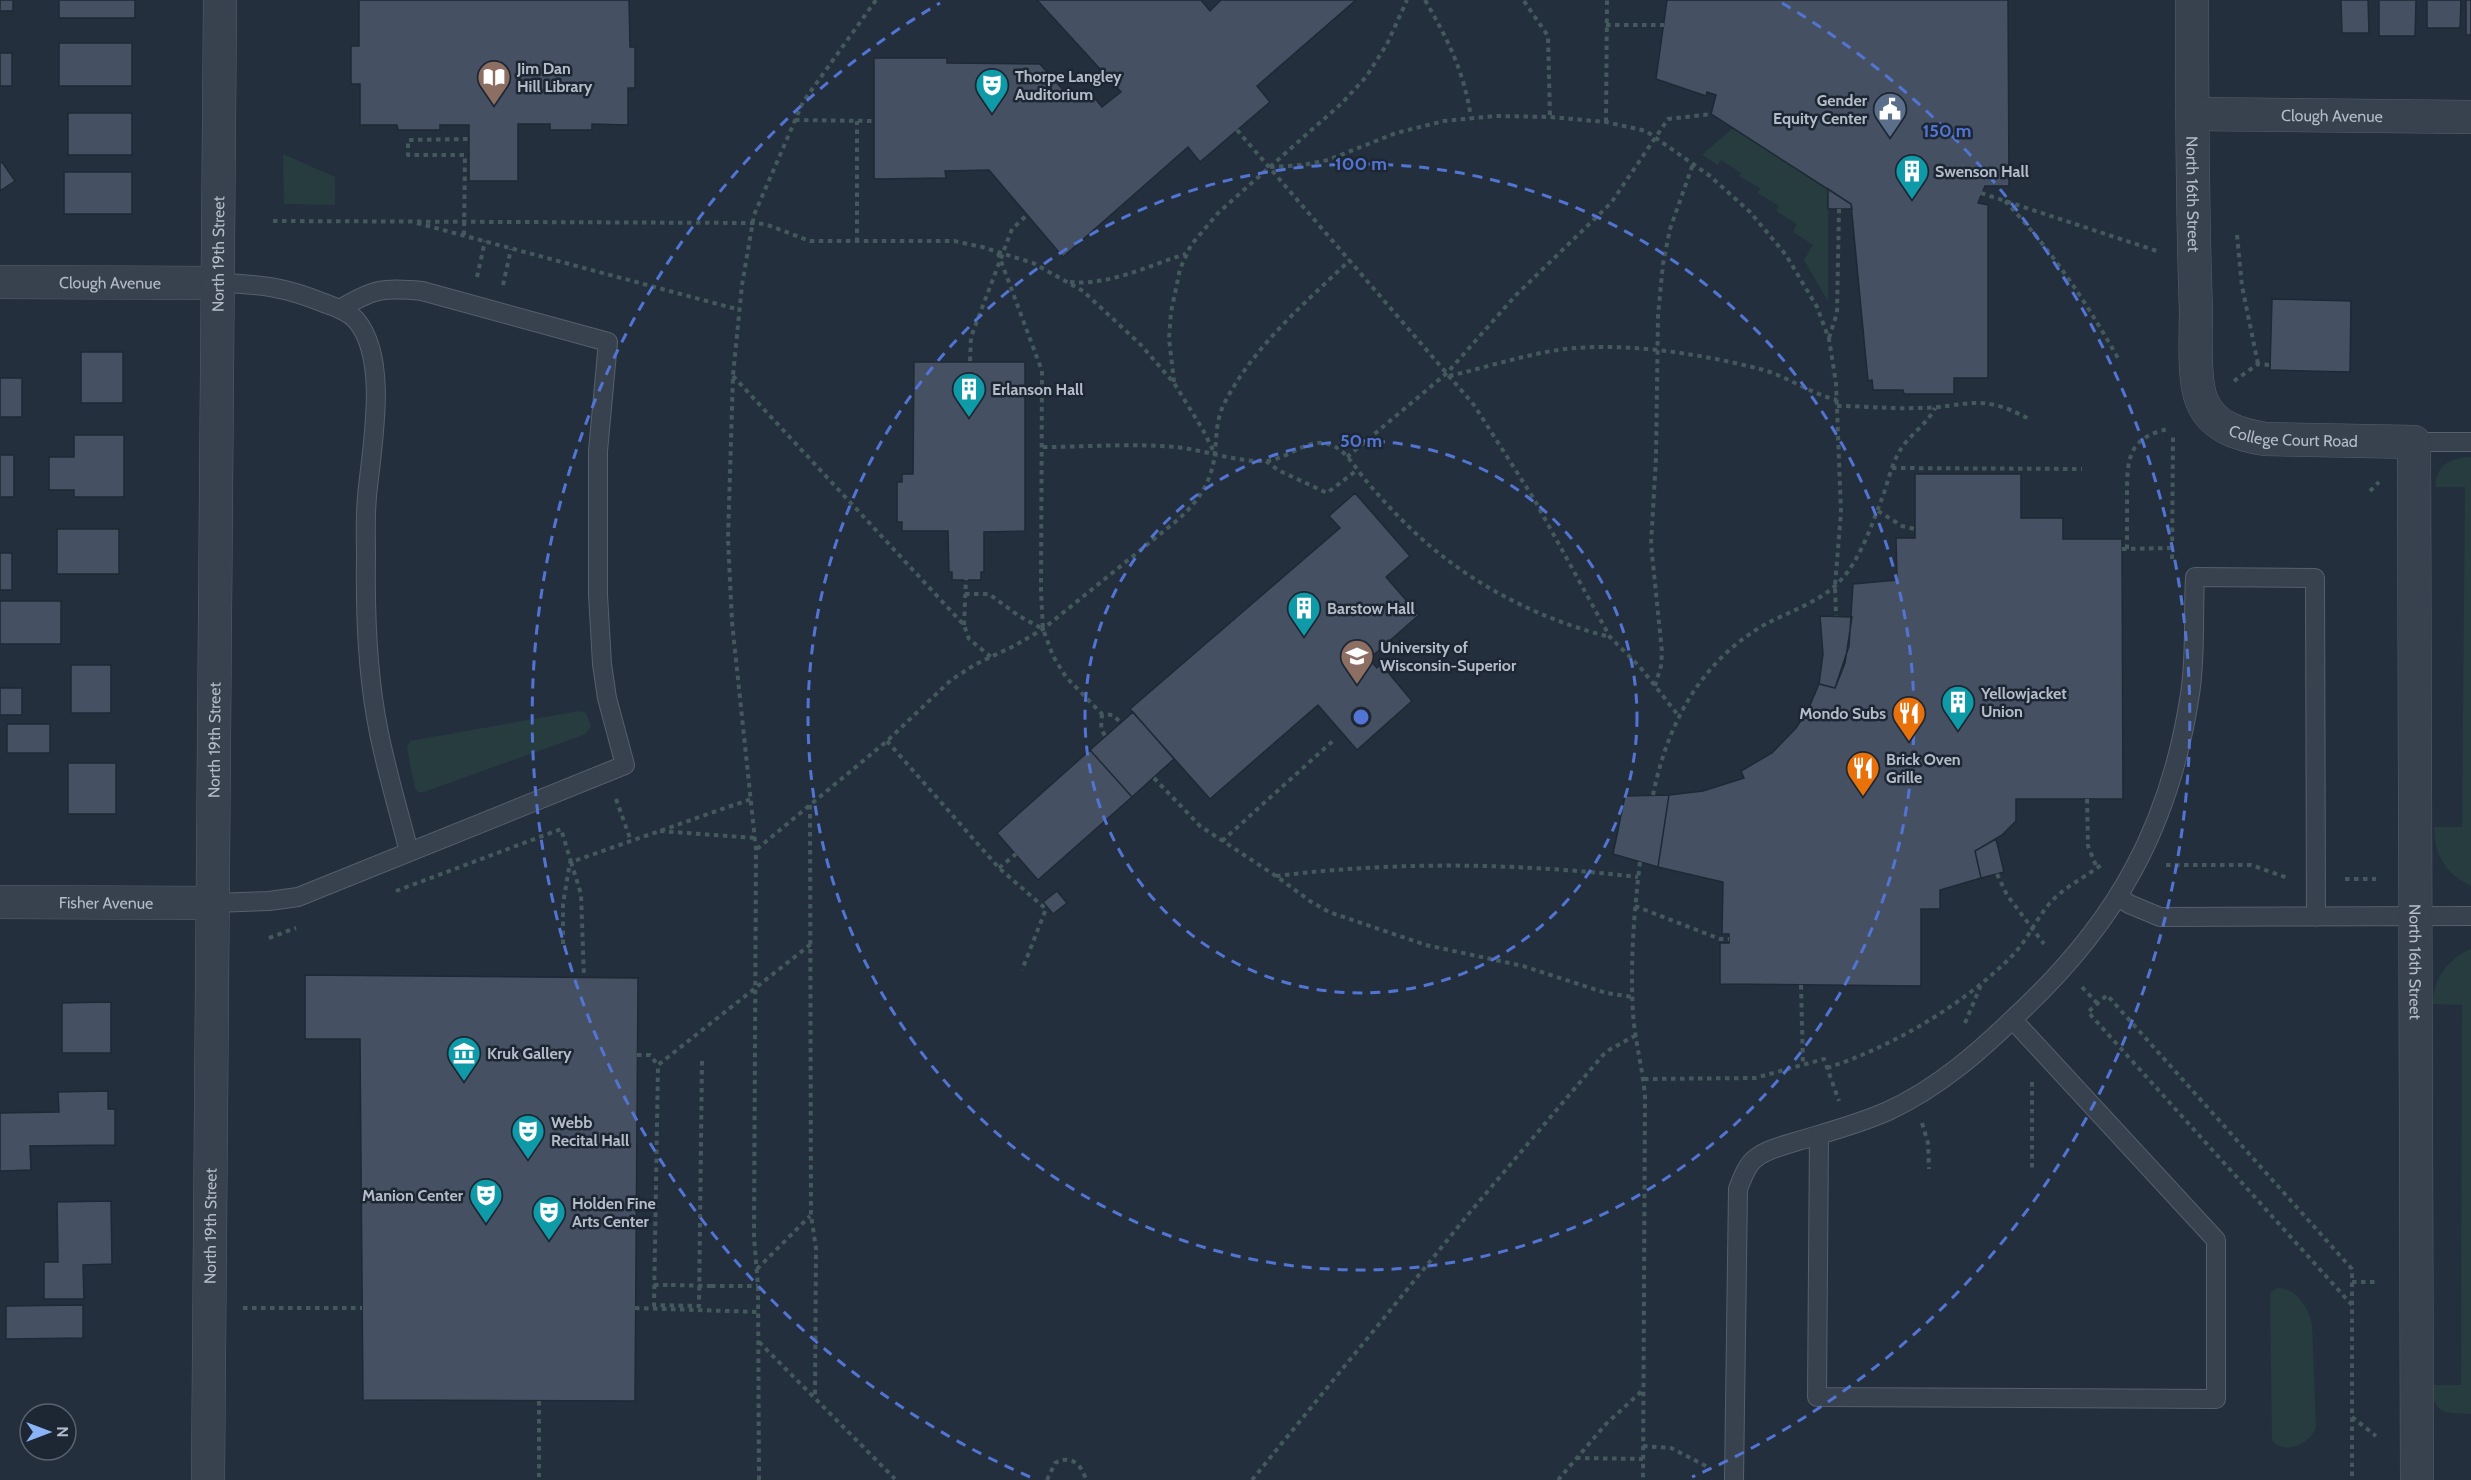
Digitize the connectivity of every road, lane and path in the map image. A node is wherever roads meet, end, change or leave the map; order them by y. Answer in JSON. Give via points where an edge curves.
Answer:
{"nodes":[{"id":1,"x":220,"y":0,"type":"edge"},
{"id":2,"x":876,"y":0,"type":"edge"},
{"id":3,"x":1407,"y":0,"type":"edge"},
{"id":4,"x":1425,"y":0,"type":"edge"},
{"id":5,"x":1607,"y":0,"type":"edge"},
{"id":6,"x":2192,"y":0,"type":"edge"},
{"id":7,"x":1524,"y":1,"type":"edge"},
{"id":8,"x":1606,"y":24,"type":"junction"},
{"id":9,"x":1664,"y":24,"type":"dead end"},
{"id":10,"x":1711,"y":114,"type":"dead end"},
{"id":11,"x":2192,"y":114,"type":"junction"},
{"id":12,"x":1550,"y":117,"type":"junction"},
{"id":13,"x":2471,"y":117,"type":"edge"},
{"id":14,"x":1471,"y":118,"type":"junction"},
{"id":15,"x":795,"y":120,"type":"junction"},
{"id":16,"x":857,"y":121,"type":"junction"},
{"id":17,"x":874,"y":121,"type":"dead end"},
{"id":18,"x":1606,"y":122,"type":"junction"},
{"id":19,"x":1237,"y":130,"type":"dead end"},
{"id":20,"x":1656,"y":137,"type":"junction"},
{"id":21,"x":469,"y":139,"type":"dead end"},
{"id":22,"x":1693,"y":164,"type":"junction"},
{"id":23,"x":1270,"y":167,"type":"junction"},
{"id":24,"x":1982,"y":193,"type":"dead end"},
{"id":25,"x":2005,"y":201,"type":"junction"},
{"id":26,"x":1839,"y":209,"type":"dead end"},
{"id":27,"x":1027,"y":215,"type":"dead end"},
{"id":28,"x":273,"y":221,"type":"dead end"},
{"id":29,"x":411,"y":222,"type":"junction"},
{"id":30,"x":464,"y":222,"type":"junction"},
{"id":31,"x":753,"y":223,"type":"junction"},
{"id":32,"x":2237,"y":235,"type":"dead end"},
{"id":33,"x":464,"y":236,"type":"junction"},
{"id":34,"x":485,"y":241,"type":"junction"},
{"id":35,"x":856,"y":242,"type":"junction"},
{"id":36,"x":511,"y":249,"type":"junction"},
{"id":37,"x":998,"y":252,"type":"junction"},
{"id":38,"x":1186,"y":254,"type":"junction"},
{"id":39,"x":2163,"y":254,"type":"dead end"},
{"id":40,"x":482,"y":255,"type":"dead end"},
{"id":41,"x":508,"y":260,"type":"dead end"},
{"id":42,"x":1350,"y":260,"type":"junction"},
{"id":43,"x":0,"y":282,"type":"edge"},
{"id":44,"x":1069,"y":282,"type":"junction"},
{"id":45,"x":218,"y":283,"type":"junction"},
{"id":46,"x":339,"y":309,"type":"junction"},
{"id":47,"x":740,"y":310,"type":"junction"},
{"id":48,"x":1829,"y":339,"type":"junction"},
{"id":49,"x":1656,"y":352,"type":"junction"},
{"id":50,"x":2119,"y":360,"type":"dead end"},
{"id":51,"x":970,"y":362,"type":"dead end"},
{"id":52,"x":2258,"y":364,"type":"junction"},
{"id":53,"x":2270,"y":365,"type":"dead end"},
{"id":54,"x":1448,"y":374,"type":"junction"},
{"id":55,"x":733,"y":375,"type":"junction"},
{"id":56,"x":1174,"y":383,"type":"junction"},
{"id":57,"x":2212,"y":386,"type":"junction"},
{"id":58,"x":1837,"y":400,"type":"junction"},
{"id":59,"x":1837,"y":406,"type":"junction"},
{"id":60,"x":1935,"y":408,"type":"junction"},
{"id":61,"x":2029,"y":419,"type":"dead end"},
{"id":62,"x":2168,"y":429,"type":"dead end"},
{"id":63,"x":2173,"y":437,"type":"dead end"},
{"id":64,"x":2414,"y":442,"type":"junction"},
{"id":65,"x":2471,"y":442,"type":"edge"},
{"id":66,"x":1043,"y":447,"type":"junction"},
{"id":67,"x":1215,"y":454,"type":"junction"},
{"id":68,"x":1347,"y":458,"type":"junction"},
{"id":69,"x":1265,"y":461,"type":"junction"},
{"id":70,"x":1892,"y":468,"type":"junction"},
{"id":71,"x":2082,"y":469,"type":"dead end"},
{"id":72,"x":1357,"y":470,"type":"junction"},
{"id":73,"x":1878,"y":511,"type":"junction"},
{"id":74,"x":1915,"y":529,"type":"dead end"},
{"id":75,"x":2172,"y":548,"type":"junction"},
{"id":76,"x":2172,"y":560,"type":"dead end"},
{"id":77,"x":966,"y":579,"type":"dead end"},
{"id":78,"x":1834,"y":586,"type":"junction"},
{"id":79,"x":965,"y":594,"type":"junction"},
{"id":80,"x":1836,"y":616,"type":"dead end"},
{"id":81,"x":964,"y":625,"type":"junction"},
{"id":82,"x":1043,"y":629,"type":"junction"},
{"id":83,"x":1610,"y":637,"type":"junction"},
{"id":84,"x":990,"y":657,"type":"junction"},
{"id":85,"x":1655,"y":686,"type":"junction"},
{"id":86,"x":1102,"y":714,"type":"junction"},
{"id":87,"x":1678,"y":715,"type":"junction"},
{"id":88,"x":1121,"y":723,"type":"dead end"},
{"id":89,"x":1106,"y":736,"type":"dead end"},
{"id":90,"x":1335,"y":739,"type":"dead end"},
{"id":91,"x":887,"y":741,"type":"junction"},
{"id":92,"x":1154,"y":777,"type":"dead end"},
{"id":93,"x":1653,"y":795,"type":"dead end"},
{"id":94,"x":751,"y":799,"type":"junction"},
{"id":95,"x":2087,"y":799,"type":"dead end"},
{"id":96,"x":810,"y":805,"type":"junction"},
{"id":97,"x":627,"y":828,"type":"dead end"},
{"id":98,"x":657,"y":830,"type":"junction"},
{"id":99,"x":755,"y":838,"type":"junction"},
{"id":100,"x":631,"y":841,"type":"junction"},
{"id":101,"x":1222,"y":841,"type":"junction"},
{"id":102,"x":756,"y":850,"type":"junction"},
{"id":103,"x":409,"y":852,"type":"junction"},
{"id":104,"x":1016,"y":854,"type":"dead end"},
{"id":105,"x":571,"y":862,"type":"junction"},
{"id":106,"x":1640,"y":862,"type":"dead end"},
{"id":107,"x":2104,"y":862,"type":"dead end"},
{"id":108,"x":2162,"y":865,"type":"dead end"},
{"id":109,"x":999,"y":868,"type":"junction"},
{"id":110,"x":2097,"y":868,"type":"junction"},
{"id":111,"x":1997,"y":874,"type":"dead end"},
{"id":112,"x":1276,"y":876,"type":"junction"},
{"id":113,"x":1638,"y":877,"type":"junction"},
{"id":114,"x":2296,"y":879,"type":"dead end"},
{"id":115,"x":2335,"y":879,"type":"dead end"},
{"id":116,"x":2376,"y":879,"type":"dead end"},
{"id":117,"x":393,"y":892,"type":"dead end"},
{"id":118,"x":2119,"y":897,"type":"junction"},
{"id":119,"x":0,"y":902,"type":"edge"},
{"id":120,"x":213,"y":903,"type":"junction"},
{"id":121,"x":1635,"y":906,"type":"junction"},
{"id":122,"x":2471,"y":916,"type":"edge"},
{"id":123,"x":2316,"y":917,"type":"junction"},
{"id":124,"x":2414,"y":917,"type":"junction"},
{"id":125,"x":303,"y":926,"type":"dead end"},
{"id":126,"x":2032,"y":930,"type":"junction"},
{"id":127,"x":269,"y":938,"type":"dead end"},
{"id":128,"x":1729,"y":939,"type":"dead end"},
{"id":129,"x":563,"y":944,"type":"dead end"},
{"id":130,"x":811,"y":944,"type":"junction"},
{"id":131,"x":2044,"y":944,"type":"dead end"},
{"id":132,"x":1023,"y":970,"type":"dead end"},
{"id":133,"x":584,"y":977,"type":"dead end"},
{"id":134,"x":1801,"y":985,"type":"dead end"},
{"id":135,"x":1981,"y":985,"type":"junction"},
{"id":136,"x":2082,"y":987,"type":"dead end"},
{"id":137,"x":756,"y":989,"type":"junction"},
{"id":138,"x":1633,"y":997,"type":"junction"},
{"id":139,"x":2098,"y":1004,"type":"junction"},
{"id":140,"x":1971,"y":1008,"type":"junction"},
{"id":141,"x":1975,"y":1012,"type":"dead end"},
{"id":142,"x":2013,"y":1020,"type":"junction"},
{"id":143,"x":1963,"y":1028,"type":"dead end"},
{"id":144,"x":1636,"y":1035,"type":"junction"},
{"id":145,"x":637,"y":1055,"type":"dead end"},
{"id":146,"x":702,"y":1061,"type":"dead end"},
{"id":147,"x":658,"y":1065,"type":"junction"},
{"id":148,"x":1803,"y":1065,"type":"junction"},
{"id":149,"x":1827,"y":1068,"type":"junction"},
{"id":150,"x":2032,"y":1073,"type":"dead end"},
{"id":151,"x":1644,"y":1079,"type":"junction"},
{"id":152,"x":1845,"y":1107,"type":"dead end"},
{"id":153,"x":1919,"y":1113,"type":"dead end"},
{"id":154,"x":1819,"y":1135,"type":"junction"},
{"id":155,"x":1929,"y":1169,"type":"dead end"},
{"id":156,"x":2032,"y":1171,"type":"dead end"},
{"id":157,"x":811,"y":1215,"type":"junction"},
{"id":158,"x":757,"y":1269,"type":"junction"},
{"id":159,"x":2352,"y":1282,"type":"junction"},
{"id":160,"x":2376,"y":1282,"type":"dead end"},
{"id":161,"x":654,"y":1285,"type":"junction"},
{"id":162,"x":758,"y":1286,"type":"junction"},
{"id":163,"x":2352,"y":1305,"type":"junction"},
{"id":164,"x":210,"y":1308,"type":"junction"},
{"id":165,"x":362,"y":1308,"type":"dead end"},
{"id":166,"x":635,"y":1308,"type":"dead end"},
{"id":167,"x":758,"y":1311,"type":"junction"},
{"id":168,"x":758,"y":1341,"type":"junction"},
{"id":169,"x":1644,"y":1388,"type":"junction"},
{"id":170,"x":815,"y":1396,"type":"junction"},
{"id":171,"x":539,"y":1401,"type":"dead end"},
{"id":172,"x":2352,"y":1416,"type":"junction"},
{"id":173,"x":2376,"y":1436,"type":"dead end"},
{"id":174,"x":1643,"y":1446,"type":"junction"},
{"id":175,"x":1576,"y":1458,"type":"junction"},
{"id":176,"x":1643,"y":1460,"type":"junction"},
{"id":177,"x":1711,"y":1469,"type":"dead end"},
{"id":178,"x":539,"y":1477,"type":"dead end"},
{"id":179,"x":895,"y":1479,"type":"edge"},
{"id":180,"x":208,"y":1480,"type":"edge"},
{"id":181,"x":759,"y":1480,"type":"edge"},
{"id":182,"x":1047,"y":1480,"type":"edge"},
{"id":183,"x":1086,"y":1480,"type":"edge"},
{"id":184,"x":1252,"y":1480,"type":"edge"},
{"id":185,"x":1558,"y":1480,"type":"edge"},
{"id":186,"x":1643,"y":1480,"type":"edge"},
{"id":187,"x":1734,"y":1480,"type":"edge"},
{"id":188,"x":2352,"y":1480,"type":"edge"},
{"id":189,"x":2417,"y":1480,"type":"edge"}],
"edges":[{"from":1,"to":45,"type":"street","name":"North 19th Street"},
{"from":2,"to":15,"type":"path","via":[[832,59]]},
{"from":3,"to":23,"type":"path","via":[[1387,44],[1366,77]]},
{"from":4,"to":14,"type":"path","via":[[1458,62]]},
{"from":5,"to":8,"type":"path"},
{"from":6,"to":11,"type":"street","name":"North 16th Street"},
{"from":7,"to":12,"type":"path","via":[[1548,36]]},
{"from":8,"to":9,"type":"path"},
{"from":8,"to":18,"type":"path"},
{"from":10,"to":20,"type":"path","via":[[1668,119]]},
{"from":11,"to":13,"type":"street","name":"Clough Avenue"},
{"from":11,"to":57,"type":"street","name":"North 16th Street","via":[[2193,233]]},
{"from":12,"to":14,"type":"path"},
{"from":12,"to":18,"type":"path"},
{"from":14,"to":23,"type":"path","via":[[1412,128],[1321,162]]},
{"from":15,"to":16,"type":"path"},
{"from":15,"to":31,"type":"path"},
{"from":16,"to":17,"type":"path"},
{"from":16,"to":35,"type":"path"},
{"from":18,"to":20,"type":"path"},
{"from":19,"to":23,"type":"path"},
{"from":20,"to":22,"type":"path"},
{"from":20,"to":54,"type":"path","via":[[1611,203],[1516,295]]},
{"from":21,"to":30,"type":"path","via":[[408,140],[408,155],[465,155]]},
{"from":22,"to":48,"type":"path","via":[[1739,201],[1774,239],[1810,296]]},
{"from":22,"to":49,"type":"path","via":[[1667,244]]},
{"from":23,"to":38,"type":"path","via":[[1219,212]]},
{"from":23,"to":42,"type":"path"},
{"from":24,"to":25,"type":"path"},
{"from":25,"to":39,"type":"path"},
{"from":25,"to":50,"type":"path","via":[[2080,293]]},
{"from":26,"to":48,"type":"path","via":[[1837,313]]},
{"from":27,"to":51,"type":"path","bridge":true,"via":[[1012,229],[971,337]]},
{"from":28,"to":29,"type":"path"},
{"from":29,"to":30,"type":"path"},
{"from":29,"to":33,"type":"path"},
{"from":30,"to":31,"type":"path"},
{"from":30,"to":33,"type":"path"},
{"from":31,"to":35,"type":"path","via":[[810,241]]},
{"from":31,"to":47,"type":"path"},
{"from":32,"to":52,"type":"path","via":[[2242,286]]},
{"from":33,"to":34,"type":"path"},
{"from":34,"to":36,"type":"path"},
{"from":34,"to":40,"type":"path"},
{"from":35,"to":37,"type":"path","via":[[944,240]]},
{"from":36,"to":41,"type":"path"},
{"from":36,"to":47,"type":"path"},
{"from":37,"to":44,"type":"path","via":[[1033,263]]},
{"from":37,"to":66,"type":"path","via":[[1042,371]]},
{"from":38,"to":44,"type":"path","via":[[1108,279]]},
{"from":38,"to":56,"type":"path","via":[[1171,312],[1169,350]]},
{"from":42,"to":54,"type":"path"},
{"from":42,"to":67,"type":"path","via":[[1282,326],[1238,381],[1220,415]]},
{"from":43,"to":45,"type":"street","name":"Clough Avenue"},
{"from":44,"to":56,"type":"path","via":[[1107,311]]},
{"from":45,"to":46,"type":"lane","via":[[285,288]]},
{"from":45,"to":120,"type":"street","name":"North 19th Street"},
{"from":46,"to":103,"type":"lane","via":[[356,320],[376,372],[367,501],[368,651],[379,732]]},
{"from":46,"to":103,"type":"lane","via":[[375,290],[422,291],[608,342],[598,451],[598,595],[607,698],[625,765]]},
{"from":47,"to":55,"type":"path"},
{"from":48,"to":58,"type":"path"},
{"from":49,"to":54,"type":"path","via":[[1565,349]]},
{"from":49,"to":58,"type":"path","via":[[1764,370]]},
{"from":49,"to":85,"type":"path","via":[[1651,544],[1662,652]]},
{"from":52,"to":53,"type":"path"},
{"from":52,"to":57,"type":"path"},
{"from":54,"to":68,"type":"path"},
{"from":54,"to":83,"type":"path","via":[[1513,464]]},
{"from":55,"to":81,"type":"path"},
{"from":55,"to":94,"type":"path","via":[[729,570]]},
{"from":56,"to":67,"type":"path"},
{"from":57,"to":64,"type":"street","name":"College Court Road","via":[[2202,401],[2226,428],[2241,435]]},
{"from":58,"to":59,"type":"path"},
{"from":59,"to":60,"type":"path"},
{"from":59,"to":78,"type":"path","via":[[1841,522]]},
{"from":60,"to":61,"type":"path","via":[[1984,402]]},
{"from":60,"to":70,"type":"path","via":[[1901,449]]},
{"from":62,"to":75,"type":"path","via":[[2150,433],[2133,449],[2127,474],[2124,549]]},
{"from":63,"to":75,"type":"path"},
{"from":64,"to":65,"type":"lane"},
{"from":64,"to":124,"type":"street","name":"North 16th Street"},
{"from":66,"to":67,"type":"path","via":[[1169,446]]},
{"from":66,"to":82,"type":"path"},
{"from":67,"to":69,"type":"path"},
{"from":67,"to":82,"type":"path","via":[[1207,483],[1196,502]]},
{"from":68,"to":69,"type":"path","via":[[1334,446],[1315,444]]},
{"from":68,"to":72,"type":"path"},
{"from":69,"to":72,"type":"path","via":[[1327,493]]},
{"from":70,"to":71,"type":"path"},
{"from":70,"to":73,"type":"path"},
{"from":72,"to":83,"type":"path","via":[[1403,521],[1460,571],[1535,610]]},
{"from":73,"to":74,"type":"path"},
{"from":73,"to":78,"type":"path","via":[[1849,569]]},
{"from":75,"to":76,"type":"path"},
{"from":77,"to":79,"type":"path"},
{"from":78,"to":80,"type":"path"},
{"from":78,"to":87,"type":"path","via":[[1736,645],[1706,673]]},
{"from":79,"to":81,"type":"path"},
{"from":79,"to":82,"type":"path","via":[[989,594]]},
{"from":81,"to":84,"type":"path","via":[[969,639]]},
{"from":82,"to":84,"type":"path"},
{"from":82,"to":86,"type":"path","via":[[1065,677]]},
{"from":83,"to":85,"type":"path"},
{"from":84,"to":91,"type":"path","via":[[951,680]]},
{"from":85,"to":87,"type":"path"},
{"from":86,"to":88,"type":"path","via":[[1113,715]]},
{"from":86,"to":89,"type":"path","via":[[1101,729]]},
{"from":87,"to":93,"type":"path","via":[[1662,756]]},
{"from":90,"to":101,"type":"path"},
{"from":91,"to":96,"type":"path"},
{"from":91,"to":109,"type":"path"},
{"from":92,"to":101,"type":"path","via":[[1200,826]]},
{"from":94,"to":98,"type":"path"},
{"from":94,"to":99,"type":"path"},
{"from":95,"to":110,"type":"path","via":[[2088,846]]},
{"from":96,"to":102,"type":"path"},
{"from":96,"to":130,"type":"path"},
{"from":97,"to":100,"type":"path"},
{"from":98,"to":99,"type":"path"},
{"from":98,"to":100,"type":"path"},
{"from":99,"to":102,"type":"path"},
{"from":100,"to":105,"type":"path"},
{"from":101,"to":112,"type":"path"},
{"from":102,"to":137,"type":"path"},
{"from":103,"to":120,"type":"lane","via":[[298,897]]},
{"from":104,"to":109,"type":"path"},
{"from":105,"to":117,"type":"path","via":[[561,829]]},
{"from":105,"to":129,"type":"path","via":[[563,904]]},
{"from":105,"to":133,"type":"path","via":[[581,894]]},
{"from":106,"to":113,"type":"path"},
{"from":107,"to":110,"type":"path"},
{"from":108,"to":114,"type":"path","via":[[2251,865]]},
{"from":109,"to":132,"type":"path","via":[[1046,909]]},
{"from":110,"to":126,"type":"path","via":[[2056,896]]},
{"from":111,"to":126,"type":"path"},
{"from":112,"to":113,"type":"path","via":[[1358,867],[1471,866],[1566,869]]},
{"from":112,"to":138,"type":"path","via":[[1310,901],[1350,920],[1426,945],[1530,968],[1593,989]]},
{"from":113,"to":121,"type":"path"},
{"from":115,"to":116,"type":"path"},
{"from":118,"to":123,"type":"lane","via":[[2160,917]]},
{"from":118,"to":123,"type":"lane","via":[[2138,865],[2169,787],[2182,735],[2193,668],[2195,577],[2315,578]]},
{"from":118,"to":142,"type":"lane","via":[[2065,968]]},
{"from":119,"to":120,"type":"street","name":"Fisher Avenue"},
{"from":120,"to":164,"type":"street","name":"North 19th Street"},
{"from":121,"to":128,"type":"path"},
{"from":121,"to":138,"type":"path"},
{"from":122,"to":124,"type":"lane"},
{"from":123,"to":124,"type":"lane"},
{"from":124,"to":189,"type":"street","name":"North 16th Street"},
{"from":125,"to":127,"type":"path"},
{"from":126,"to":131,"type":"path"},
{"from":126,"to":135,"type":"path","via":[[2015,953]]},
{"from":130,"to":137,"type":"path"},
{"from":130,"to":157,"type":"path"},
{"from":134,"to":148,"type":"path"},
{"from":135,"to":140,"type":"path"},
{"from":135,"to":149,"type":"path","via":[[1890,1042]]},
{"from":136,"to":139,"type":"path"},
{"from":137,"to":147,"type":"path"},
{"from":137,"to":158,"type":"path"},
{"from":138,"to":144,"type":"path"},
{"from":139,"to":159,"type":"path","via":[[2107,995],[2352,1269]]},
{"from":139,"to":163,"type":"path","via":[[2088,1012]]},
{"from":140,"to":141,"type":"path"},
{"from":140,"to":143,"type":"path"},
{"from":142,"to":154,"type":"lane","via":[[1965,1063],[1912,1098],[1873,1117]]},
{"from":142,"to":154,"type":"lane","via":[[2216,1240],[2216,1400],[1817,1397]]},
{"from":144,"to":151,"type":"path"},
{"from":144,"to":184,"type":"path","via":[[1603,1055]]},
{"from":145,"to":147,"type":"path","via":[[650,1055]]},
{"from":146,"to":161,"type":"path","via":[[699,1306],[654,1305]]},
{"from":147,"to":161,"type":"path"},
{"from":148,"to":149,"type":"path","via":[[1824,1059]]},
{"from":148,"to":151,"type":"path","via":[[1747,1079]]},
{"from":149,"to":152,"type":"path"},
{"from":150,"to":156,"type":"path"},
{"from":151,"to":169,"type":"path"},
{"from":153,"to":155,"type":"path","via":[[1928,1143]]},
{"from":154,"to":187,"type":"lane","via":[[1755,1158],[1738,1189]]},
{"from":157,"to":158,"type":"path"},
{"from":157,"to":170,"type":"path","via":[[816,1248]]},
{"from":158,"to":162,"type":"path"},
{"from":159,"to":160,"type":"path"},
{"from":159,"to":163,"type":"path"},
{"from":161,"to":162,"type":"path","bridge":true},
{"from":162,"to":167,"type":"path"},
{"from":163,"to":172,"type":"path"},
{"from":164,"to":165,"type":"path"},
{"from":164,"to":180,"type":"street","name":"North 19th Street"},
{"from":166,"to":167,"type":"path"},
{"from":167,"to":168,"type":"path"},
{"from":168,"to":170,"type":"path"},
{"from":168,"to":181,"type":"path"},
{"from":169,"to":174,"type":"path"},
{"from":169,"to":175,"type":"path"},
{"from":170,"to":179,"type":"path"},
{"from":171,"to":178,"type":"path"},
{"from":172,"to":173,"type":"path"},
{"from":172,"to":188,"type":"path"},
{"from":174,"to":176,"type":"path"},
{"from":174,"to":177,"type":"path","via":[[1671,1448]]},
{"from":175,"to":176,"type":"path"},
{"from":175,"to":185,"type":"path"},
{"from":176,"to":186,"type":"path"},
{"from":182,"to":183,"type":"path","via":[[1055,1463],[1065,1460],[1082,1467]]}]}
